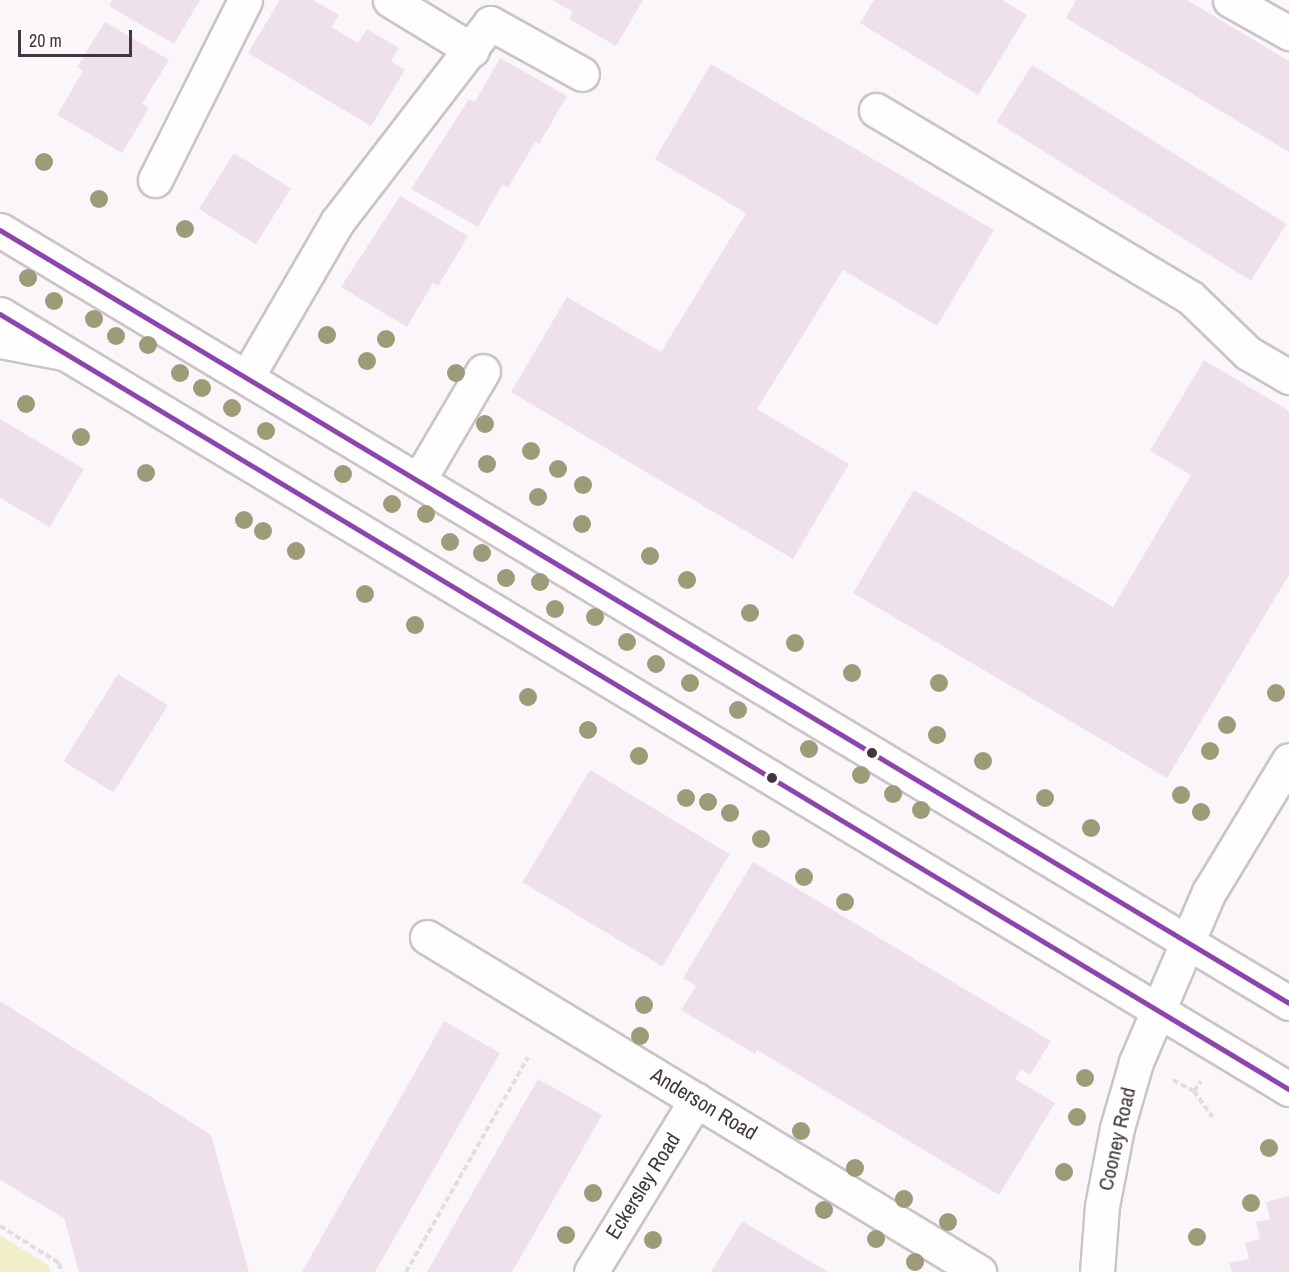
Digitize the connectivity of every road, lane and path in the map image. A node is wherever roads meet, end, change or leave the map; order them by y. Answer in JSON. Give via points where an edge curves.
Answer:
{"nodes":[{"id":1,"x":245,"y":0,"type":"edge"},
{"id":2,"x":390,"y":0,"type":"edge"},
{"id":3,"x":1230,"y":0,"type":"edge"},
{"id":4,"x":1283,"y":19,"type":"edge"},
{"id":5,"x":472,"y":50,"type":"junction"},
{"id":6,"x":582,"y":74,"type":"dead end"},
{"id":7,"x":876,"y":110,"type":"dead end"},
{"id":8,"x":155,"y":180,"type":"dead end"},
{"id":9,"x":0,"y":230,"type":"edge"},
{"id":10,"x":0,"y":314,"type":"edge"},
{"id":11,"x":0,"y":340,"type":"edge"},
{"id":12,"x":64,"y":353,"type":"junction"},
{"id":13,"x":483,"y":371,"type":"dead end"},
{"id":14,"x":248,"y":375,"type":"junction"},
{"id":15,"x":1289,"y":377,"type":"edge"},
{"id":16,"x":420,"y":478,"type":"junction"},
{"id":17,"x":1289,"y":760,"type":"edge"},
{"id":18,"x":427,"y":937,"type":"dead end"},
{"id":19,"x":1186,"y":940,"type":"junction"},
{"id":20,"x":1289,"y":1003,"type":"edge"},
{"id":21,"x":1156,"y":1011,"type":"junction"},
{"id":22,"x":528,"y":1057,"type":"dead end"},
{"id":23,"x":1173,"y":1080,"type":"dead end"},
{"id":24,"x":1201,"y":1081,"type":"dead end"},
{"id":25,"x":1289,"y":1089,"type":"edge"},
{"id":26,"x":1194,"y":1091,"type":"junction"},
{"id":27,"x":696,"y":1100,"type":"junction"},
{"id":28,"x":1212,"y":1118,"type":"dead end"},
{"id":29,"x":0,"y":1226,"type":"edge"},
{"id":30,"x":61,"y":1272,"type":"edge"},
{"id":31,"x":406,"y":1272,"type":"edge"},
{"id":32,"x":591,"y":1272,"type":"edge"},
{"id":33,"x":979,"y":1272,"type":"edge"},
{"id":34,"x":1097,"y":1272,"type":"edge"}],
"edges":[{"from":1,"to":8,"type":"main road"},
{"from":2,"to":5,"type":"main road"},
{"from":3,"to":4,"type":"main road"},
{"from":5,"to":6,"type":"main road","via":[[490,23]]},
{"from":5,"to":14,"type":"main road","via":[[337,222]]},
{"from":7,"to":15,"type":"main road","via":[[1190,297],[1248,353]]},
{"from":9,"to":14,"type":"main road"},
{"from":10,"to":12,"type":"main road"},
{"from":11,"to":12,"type":"main road"},
{"from":12,"to":21,"type":"main road"},
{"from":13,"to":16,"type":"main road"},
{"from":14,"to":16,"type":"main road"},
{"from":16,"to":19,"type":"main road"},
{"from":17,"to":19,"type":"main road","name":"Cooney Road","via":[[1209,892]]},
{"from":18,"to":27,"type":"main road","name":"Anderson Road"},
{"from":19,"to":20,"type":"main road"},
{"from":19,"to":21,"type":"main road","name":"Cooney Road"},
{"from":21,"to":25,"type":"main road"},
{"from":21,"to":34,"type":"main road","name":"Cooney Road","via":[[1130,1078],[1117,1128],[1102,1206]]},
{"from":22,"to":31,"type":"path"},
{"from":23,"to":26,"type":"path"},
{"from":24,"to":26,"type":"path"},
{"from":26,"to":28,"type":"path"},
{"from":27,"to":32,"type":"main road","name":"Eckersley Road"},
{"from":27,"to":33,"type":"main road","name":"Anderson Road"},
{"from":29,"to":30,"type":"path","via":[[59,1263]]}]}
